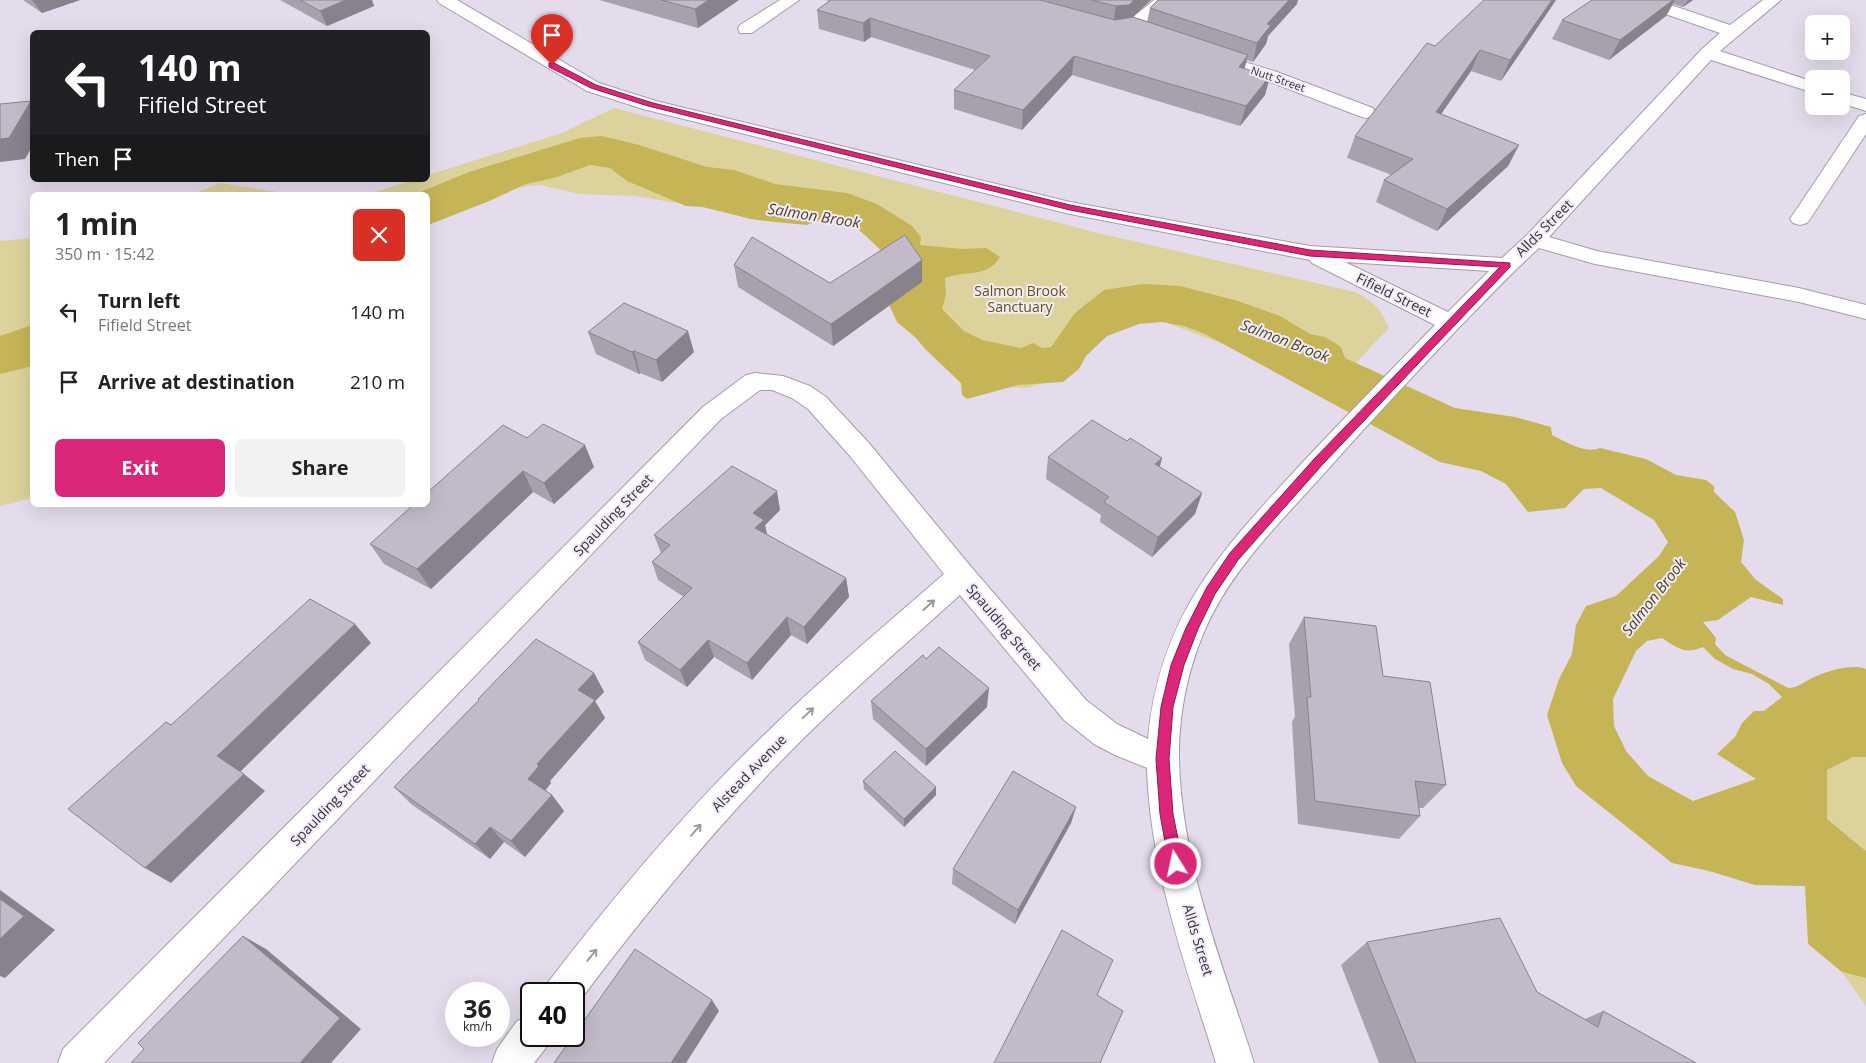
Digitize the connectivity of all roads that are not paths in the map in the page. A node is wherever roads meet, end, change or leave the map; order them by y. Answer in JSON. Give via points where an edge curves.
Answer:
{"nodes":[{"id":1,"x":791,"y":0,"type":"edge"},
{"id":2,"x":1163,"y":0,"type":"edge"},
{"id":3,"x":1640,"y":0,"type":"edge"},
{"id":4,"x":1773,"y":0,"type":"edge"},
{"id":5,"x":452,"y":1,"type":"edge"},
{"id":6,"x":1091,"y":27,"type":"edge"},
{"id":7,"x":746,"y":29,"type":"dead end"},
{"id":8,"x":1128,"y":30,"type":"junction"},
{"id":9,"x":1732,"y":31,"type":"junction"},
{"id":10,"x":1150,"y":37,"type":"edge"},
{"id":11,"x":1196,"y":52,"type":"edge"},
{"id":12,"x":1708,"y":53,"type":"junction"},
{"id":13,"x":1805,"y":85,"type":"edge"},
{"id":14,"x":1850,"y":100,"type":"edge"},
{"id":15,"x":1866,"y":105,"type":"edge"},
{"id":16,"x":1366,"y":112,"type":"dead end"},
{"id":17,"x":1866,"y":120,"type":"edge"},
{"id":18,"x":1800,"y":219,"type":"dead end"},
{"id":19,"x":1535,"y":240,"type":"junction"},
{"id":20,"x":1310,"y":253,"type":"junction"},
{"id":21,"x":1507,"y":265,"type":"junction"},
{"id":22,"x":1866,"y":312,"type":"edge"},
{"id":23,"x":1451,"y":323,"type":"junction"},
{"id":24,"x":962,"y":576,"type":"junction"},
{"id":25,"x":1163,"y":759,"type":"junction"},
{"id":26,"x":571,"y":982,"type":"edge"},
{"id":27,"x":522,"y":1047,"type":"edge"},
{"id":28,"x":77,"y":1063,"type":"edge"},
{"id":29,"x":511,"y":1063,"type":"edge"},
{"id":30,"x":1235,"y":1063,"type":"edge"}],
"edges":[{"from":1,"to":7,"type":"street"},
{"from":2,"to":8,"type":"street"},
{"from":3,"to":9,"type":"street"},
{"from":4,"to":9,"type":"street","name":"Allds Street"},
{"from":5,"to":20,"type":"street","name":"Fifield Street","via":[[593,87],[650,105],[1070,208]]},
{"from":6,"to":8,"type":"street","via":[[1113,32]]},
{"from":8,"to":10,"type":"street"},
{"from":9,"to":12,"type":"street","name":"Allds Street"},
{"from":11,"to":16,"type":"street","name":"Nutt Street"},
{"from":12,"to":13,"type":"street"},
{"from":12,"to":19,"type":"street","name":"Allds Street"},
{"from":14,"to":15,"type":"street"},
{"from":17,"to":18,"type":"street"},
{"from":19,"to":21,"type":"street","name":"Allds Street"},
{"from":19,"to":22,"type":"street","via":[[1595,257],[1800,295]]},
{"from":20,"to":21,"type":"street","name":"Fifield Street"},
{"from":20,"to":23,"type":"street","name":"Fifield Street"},
{"from":21,"to":23,"type":"street","name":"Allds Street"},
{"from":23,"to":25,"type":"street","name":"Allds Street","via":[[1332,447],[1234,556],[1211,591],[1178,665],[1167,707]]},
{"from":24,"to":25,"type":"street","name":"Spaulding Street","via":[[1090,724],[1112,739]]},
{"from":26,"to":24,"type":"street","name":"Alstead Avenue","one_way":true,"via":[[648,885],[715,808],[807,714]]},
{"from":24,"to":28,"type":"street","name":"Spaulding Street","via":[[859,449],[817,403],[801,392],[774,382],[755,381],[705,420]]},
{"from":25,"to":30,"type":"street","name":"Allds Street","via":[[1166,814],[1176,864]]},
{"from":27,"to":29,"type":"street"}]}
